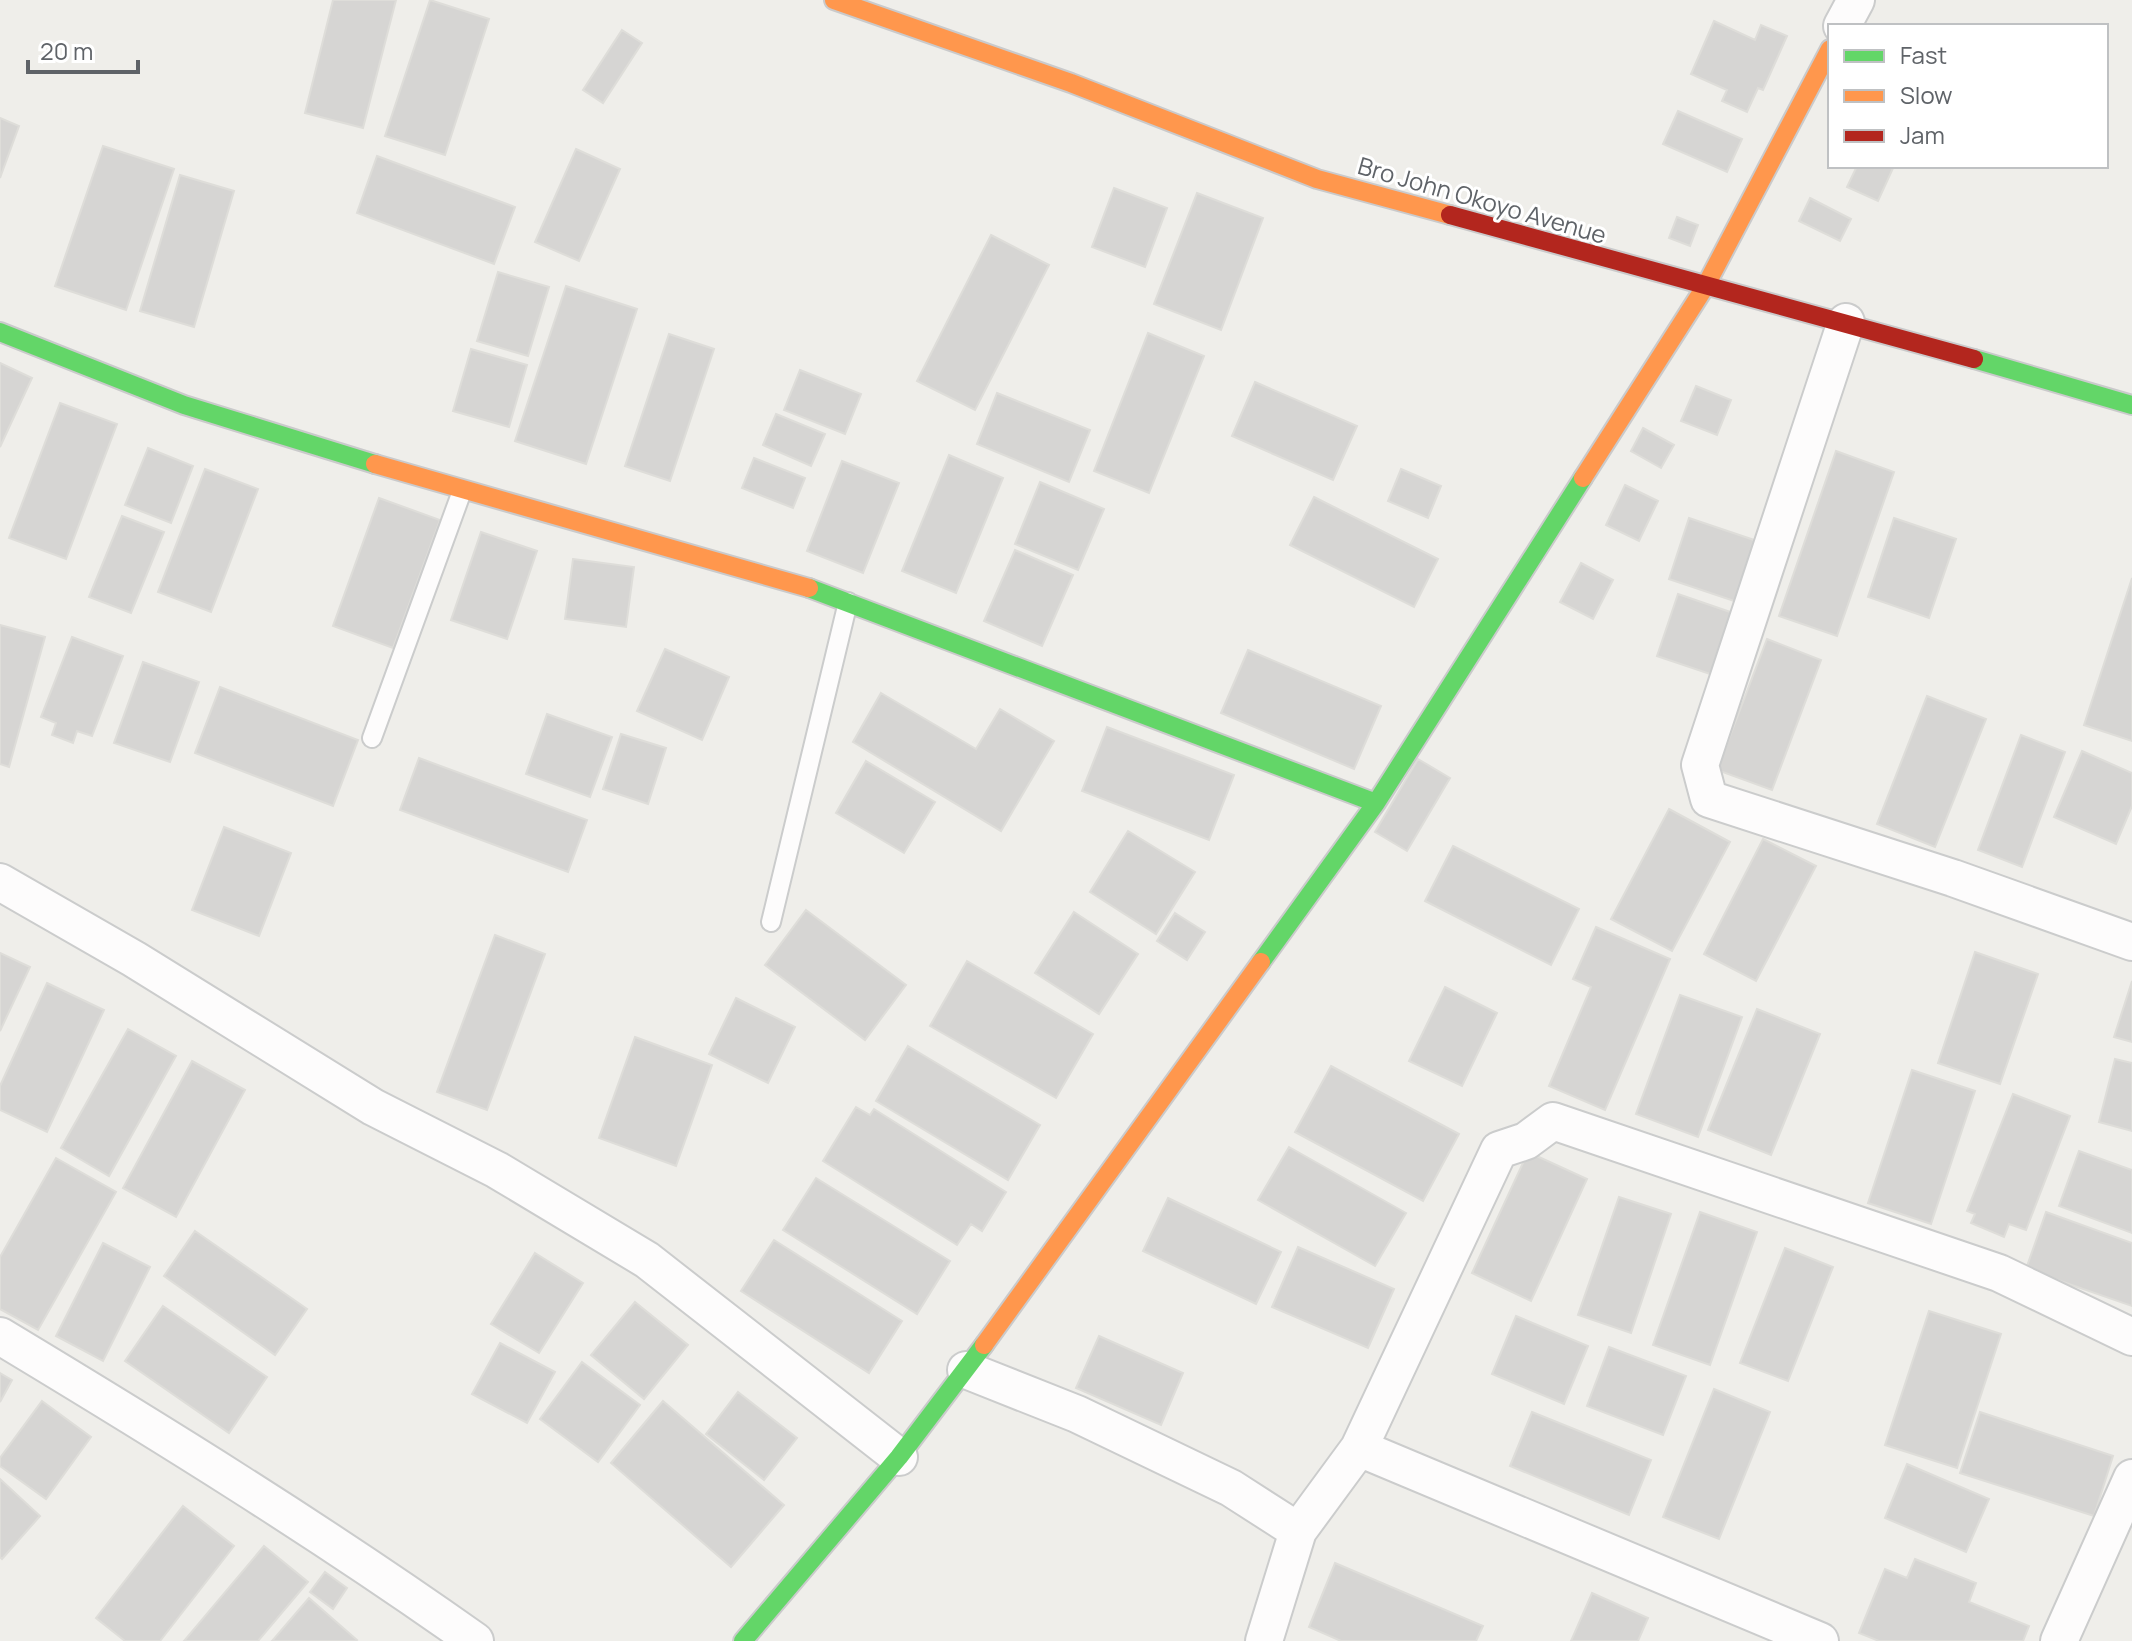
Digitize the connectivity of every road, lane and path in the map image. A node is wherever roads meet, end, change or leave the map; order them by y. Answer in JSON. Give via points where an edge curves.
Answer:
{"nodes":[{"id":1,"x":834,"y":0,"type":"edge"},
{"id":2,"x":1856,"y":0,"type":"edge"},
{"id":3,"x":1843,"y":24,"type":"edge"},
{"id":4,"x":1828,"y":53,"type":"edge"},
{"id":5,"x":1705,"y":287,"type":"junction"},
{"id":6,"x":1846,"y":322,"type":"junction"},
{"id":7,"x":0,"y":332,"type":"edge"},
{"id":8,"x":2132,"y":405,"type":"edge"},
{"id":9,"x":462,"y":491,"type":"junction"},
{"id":10,"x":848,"y":602,"type":"junction"},
{"id":11,"x":372,"y":738,"type":"dead end"},
{"id":12,"x":1376,"y":803,"type":"junction"},
{"id":13,"x":0,"y":882,"type":"edge"},
{"id":14,"x":771,"y":922,"type":"dead end"},
{"id":15,"x":2132,"y":942,"type":"edge"},
{"id":16,"x":0,"y":1336,"type":"edge"},
{"id":17,"x":2132,"y":1337,"type":"edge"},
{"id":18,"x":966,"y":1370,"type":"junction"},
{"id":19,"x":1359,"y":1448,"type":"junction"},
{"id":20,"x":899,"y":1457,"type":"junction"},
{"id":21,"x":2132,"y":1478,"type":"edge"},
{"id":22,"x":1298,"y":1531,"type":"junction"},
{"id":23,"x":475,"y":1641,"type":"edge"},
{"id":24,"x":743,"y":1641,"type":"edge"},
{"id":25,"x":1264,"y":1641,"type":"edge"},
{"id":26,"x":1820,"y":1641,"type":"edge"},
{"id":27,"x":2059,"y":1641,"type":"edge"}],
"edges":[{"from":1,"to":5,"type":"street","name":"Bro John Okoyo Avenue","via":[[1071,83],[1317,179]]},
{"from":2,"to":3,"type":"street"},
{"from":4,"to":5,"type":"street"},
{"from":5,"to":6,"type":"street","name":"Bro John Okoyo Avenue"},
{"from":5,"to":12,"type":"street"},
{"from":6,"to":8,"type":"street","name":"Bro John Okoyo Avenue"},
{"from":6,"to":15,"type":"street","via":[[1700,765],[1709,799]]},
{"from":7,"to":9,"type":"street","via":[[184,405]]},
{"from":9,"to":10,"type":"street","via":[[663,544]]},
{"from":9,"to":11,"type":"lane"},
{"from":10,"to":12,"type":"street"},
{"from":10,"to":14,"type":"lane"},
{"from":12,"to":18,"type":"street"},
{"from":13,"to":20,"type":"street","via":[[373,1107],[497,1170],[647,1260]]},
{"from":16,"to":23,"type":"street","via":[[192,1452]]},
{"from":17,"to":19,"type":"street","via":[[1999,1273],[1553,1121],[1526,1141],[1499,1150]]},
{"from":18,"to":20,"type":"street"},
{"from":18,"to":22,"type":"street","via":[[1077,1414],[1231,1488]]},
{"from":19,"to":22,"type":"street"},
{"from":19,"to":26,"type":"street"},
{"from":20,"to":24,"type":"street"},
{"from":21,"to":27,"type":"street"},
{"from":22,"to":25,"type":"street"}]}
